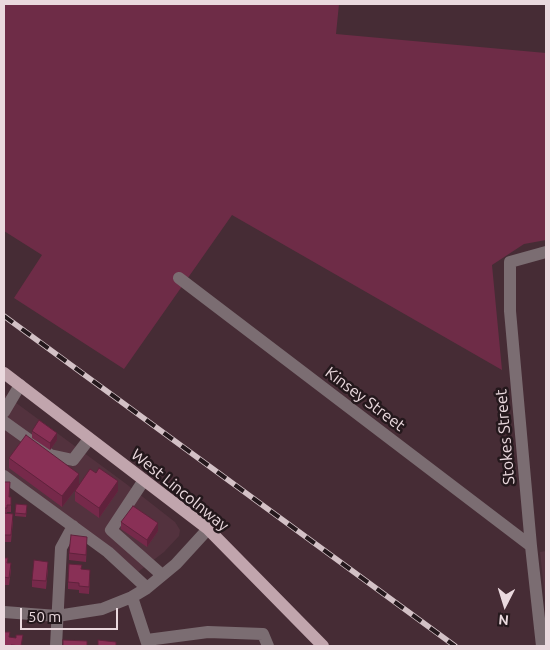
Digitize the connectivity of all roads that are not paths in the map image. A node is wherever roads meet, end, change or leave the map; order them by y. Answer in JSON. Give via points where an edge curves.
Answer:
{"nodes":[{"id":1,"x":546,"y":252,"type":"edge"},
{"id":2,"x":178,"y":278,"type":"dead end"},
{"id":3,"x":4,"y":373,"type":"edge"},
{"id":4,"x":20,"y":384,"type":"junction"},
{"id":5,"x":4,"y":412,"type":"edge"},
{"id":6,"x":4,"y":422,"type":"edge"},
{"id":7,"x":89,"y":438,"type":"junction"},
{"id":8,"x":4,"y":476,"type":"edge"},
{"id":9,"x":144,"y":480,"type":"junction"},
{"id":10,"x":73,"y":526,"type":"junction"},
{"id":11,"x":208,"y":529,"type":"junction"},
{"id":12,"x":110,"y":530,"type":"junction"},
{"id":13,"x":99,"y":545,"type":"junction"},
{"id":14,"x":531,"y":546,"type":"junction"},
{"id":15,"x":162,"y":575,"type":"junction"},
{"id":16,"x":147,"y":588,"type":"junction"},
{"id":17,"x":132,"y":597,"type":"junction"},
{"id":18,"x":4,"y":612,"type":"edge"},
{"id":19,"x":57,"y":616,"type":"junction"},
{"id":20,"x":266,"y":640,"type":"edge"},
{"id":21,"x":147,"y":643,"type":"edge"},
{"id":22,"x":56,"y":646,"type":"edge"},
{"id":23,"x":324,"y":646,"type":"edge"},
{"id":24,"x":542,"y":646,"type":"edge"}],
"edges":[{"from":1,"to":14,"type":"street","name":"Stokes Street","via":[[510,262],[510,311]]},
{"from":2,"to":14,"type":"street","name":"Kinsey Street"},
{"from":3,"to":4,"type":"main road","name":"West Lincolnway"},
{"from":4,"to":5,"type":"street"},
{"from":4,"to":7,"type":"main road","name":"West Lincolnway"},
{"from":6,"to":7,"type":"street","via":[[50,455],[73,460]]},
{"from":7,"to":9,"type":"main road","name":"West Lincolnway"},
{"from":8,"to":10,"type":"street"},
{"from":9,"to":11,"type":"main road","name":"West Lincolnway"},
{"from":9,"to":12,"type":"street"},
{"from":10,"to":13,"type":"street"},
{"from":10,"to":19,"type":"street","via":[[61,548]]},
{"from":11,"to":15,"type":"street"},
{"from":11,"to":23,"type":"main road","name":"West Lincolnway"},
{"from":12,"to":13,"type":"street"},
{"from":12,"to":15,"type":"street"},
{"from":13,"to":16,"type":"street"},
{"from":14,"to":24,"type":"street","name":"Stokes Street"},
{"from":15,"to":16,"type":"street"},
{"from":16,"to":17,"type":"street"},
{"from":17,"to":19,"type":"street","via":[[102,609]]},
{"from":17,"to":21,"type":"street"},
{"from":18,"to":19,"type":"street"},
{"from":19,"to":22,"type":"street"},
{"from":20,"to":21,"type":"street","via":[[208,632]]}]}
